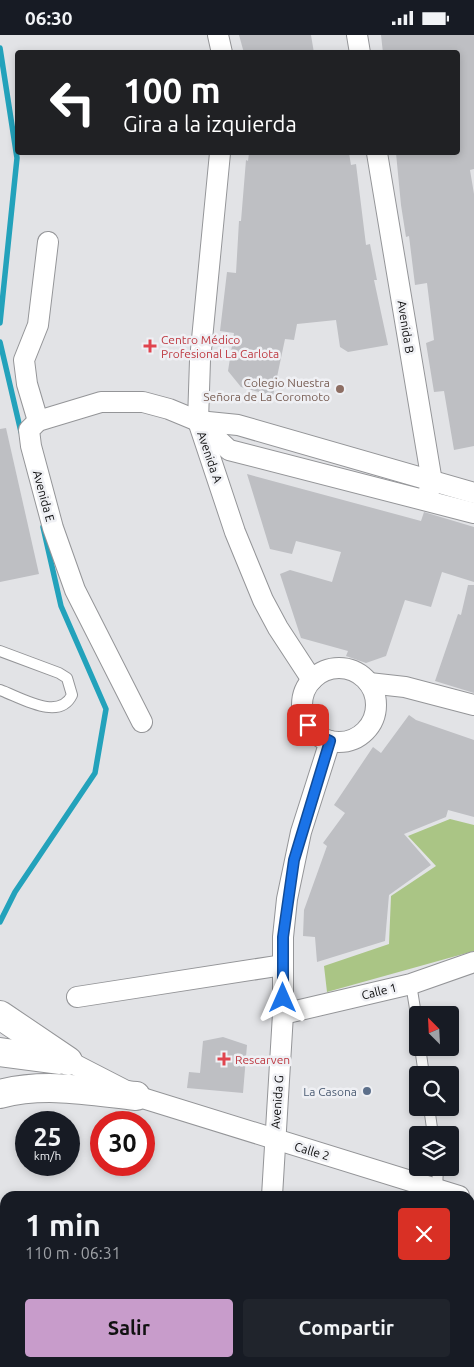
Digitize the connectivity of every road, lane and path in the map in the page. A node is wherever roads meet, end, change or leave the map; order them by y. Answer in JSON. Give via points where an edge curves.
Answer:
{"nodes":[{"id":1,"x":218,"y":35,"type":"edge"},
{"id":2,"x":357,"y":35,"type":"edge"},
{"id":3,"x":221,"y":50,"type":"edge"},
{"id":4,"x":360,"y":50,"type":"edge"},
{"id":5,"x":220,"y":155,"type":"edge"},
{"id":6,"x":376,"y":155,"type":"edge"},
{"id":7,"x":48,"y":241,"type":"dead end"},
{"id":8,"x":38,"y":421,"type":"junction"},
{"id":9,"x":198,"y":421,"type":"junction"},
{"id":10,"x":429,"y":491,"type":"junction"},
{"id":11,"x":474,"y":493,"type":"edge"},
{"id":12,"x":474,"y":513,"type":"edge"},
{"id":13,"x":0,"y":651,"type":"edge"},
{"id":14,"x":312,"y":680,"type":"junction"},
{"id":15,"x":369,"y":683,"type":"junction"},
{"id":16,"x":0,"y":690,"type":"edge"},
{"id":17,"x":474,"y":705,"type":"edge"},
{"id":18,"x":142,"y":721,"type":"dead end"},
{"id":19,"x":330,"y":741,"type":"junction"},
{"id":20,"x":474,"y":962,"type":"edge"},
{"id":21,"x":283,"y":965,"type":"junction"},
{"id":22,"x":411,"y":983,"type":"junction"},
{"id":23,"x":77,"y":997,"type":"dead end"},
{"id":24,"x":415,"y":1006,"type":"edge"},
{"id":25,"x":283,"y":1014,"type":"junction"},
{"id":26,"x":0,"y":1015,"type":"edge"},
{"id":27,"x":0,"y":1052,"type":"edge"},
{"id":28,"x":68,"y":1061,"type":"junction"},
{"id":29,"x":0,"y":1094,"type":"edge"},
{"id":30,"x":136,"y":1096,"type":"junction"},
{"id":31,"x":274,"y":1140,"type":"junction"},
{"id":32,"x":438,"y":1176,"type":"edge"},
{"id":33,"x":437,"y":1190,"type":"junction"},
{"id":34,"x":272,"y":1191,"type":"edge"},
{"id":35,"x":441,"y":1191,"type":"edge"}],
"edges":[{"from":1,"to":3,"type":"street"},
{"from":2,"to":4,"type":"street"},
{"from":5,"to":9,"type":"street","name":"Avenida A","via":[[200,360]]},
{"from":6,"to":10,"type":"street","name":"Avenida B"},
{"from":7,"to":8,"type":"street","via":[[38,325],[24,361],[27,385]]},
{"from":8,"to":9,"type":"street","via":[[101,402],[143,402]]},
{"from":8,"to":18,"type":"street","name":"Avenida E","via":[[29,430],[31,446],[68,573]]},
{"from":9,"to":10,"type":"street","via":[[229,450]]},
{"from":9,"to":14,"type":"street","name":"Avenida A","via":[[263,600]]},
{"from":10,"to":11,"type":"street"},
{"from":10,"to":12,"type":"street"},
{"from":13,"to":16,"type":"lane","via":[[59,673],[67,678],[72,695],[69,702],[61,707],[50,708]]},
{"from":14,"to":15,"type":"street","via":[[330,669],[341,668],[352,670]]},
{"from":14,"to":19,"type":"street","via":[[304,695],[303,712],[317,735]]},
{"from":15,"to":17,"type":"street","via":[[405,687]]},
{"from":15,"to":19,"type":"street","via":[[376,704],[370,725],[352,740]]},
{"from":19,"to":21,"type":"street","name":"Avenida G","via":[[294,860],[283,937]]},
{"from":20,"to":22,"type":"street","name":"Calle 1"},
{"from":21,"to":23,"type":"street"},
{"from":21,"to":25,"type":"street","name":"Avenida G"},
{"from":22,"to":24,"type":"lane"},
{"from":22,"to":25,"type":"street","name":"Calle 1"},
{"from":25,"to":31,"type":"street","name":"Avenida G"},
{"from":26,"to":28,"type":"main road"},
{"from":27,"to":28,"type":"main road"},
{"from":28,"to":30,"type":"street","name":"Calle 2"},
{"from":29,"to":30,"type":"main road","via":[[47,1087]]},
{"from":30,"to":31,"type":"street","name":"Calle 2"},
{"from":31,"to":33,"type":"street","name":"Calle 2"},
{"from":31,"to":34,"type":"street","name":"Avenida G"},
{"from":32,"to":33,"type":"lane"},
{"from":33,"to":35,"type":"street","name":"Calle 2"}]}
